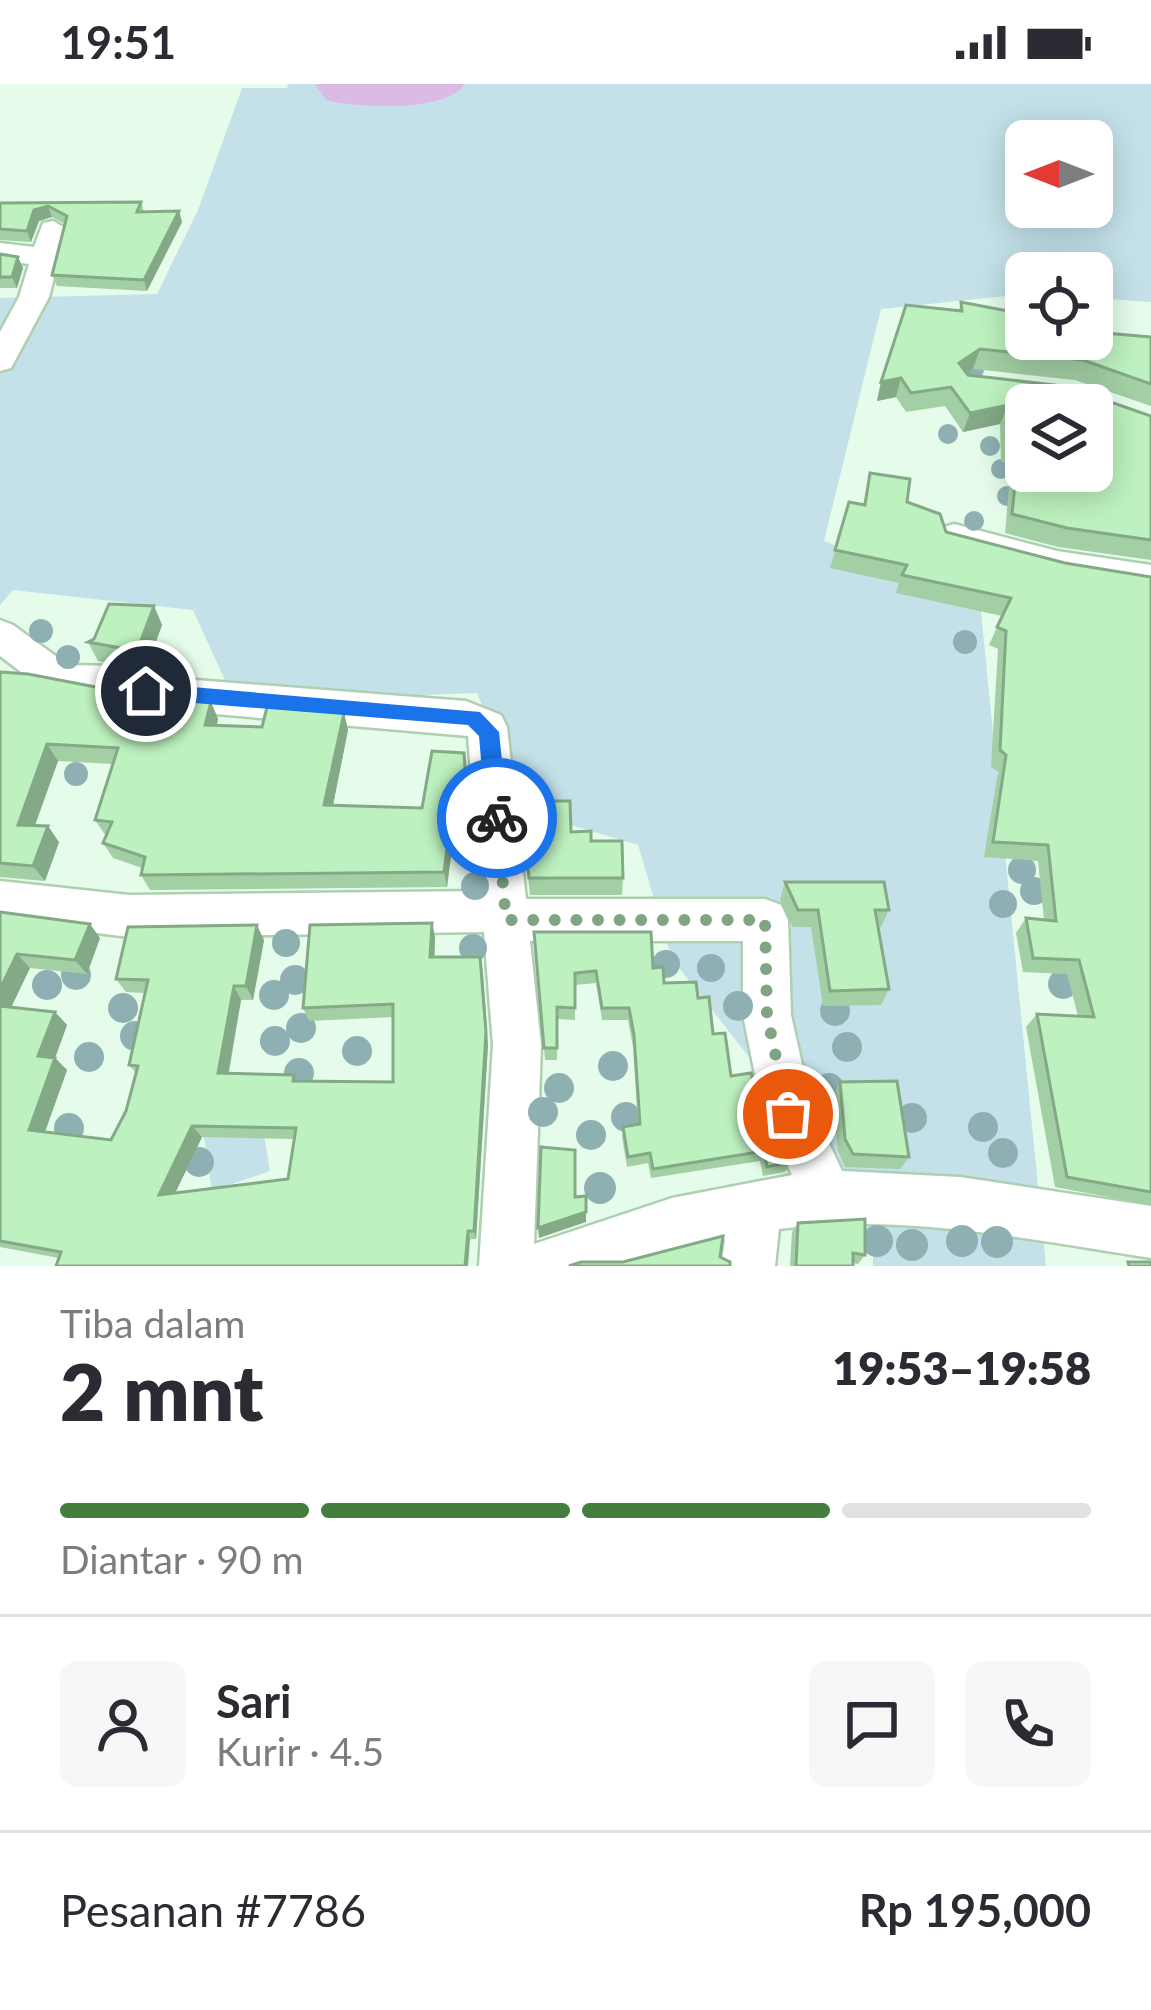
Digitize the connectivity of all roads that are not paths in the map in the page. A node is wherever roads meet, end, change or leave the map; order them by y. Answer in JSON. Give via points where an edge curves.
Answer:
{"nodes":[{"id":1,"x":0,"y":252,"type":"edge"},
{"id":2,"x":0,"y":362,"type":"edge"},
{"id":3,"x":954,"y":537,"type":"edge"},
{"id":4,"x":1151,"y":579,"type":"edge"},
{"id":5,"x":0,"y":635,"type":"edge"},
{"id":6,"x":0,"y":901,"type":"edge"},
{"id":7,"x":505,"y":916,"type":"junction"},
{"id":8,"x":826,"y":1200,"type":"junction"},
{"id":9,"x":755,"y":1210,"type":"junction"},
{"id":10,"x":1151,"y":1232,"type":"edge"},
{"id":11,"x":506,"y":1266,"type":"edge"},
{"id":12,"x":546,"y":1266,"type":"edge"},
{"id":13,"x":748,"y":1266,"type":"edge"}],
"edges":[{"from":1,"to":2,"type":"street","via":[[50,243],[28,313]]},
{"from":3,"to":4,"type":"street"},
{"from":5,"to":7,"type":"street","via":[[66,682],[479,720],[492,748]]},
{"from":6,"to":7,"type":"street","via":[[129,916]]},
{"from":7,"to":8,"type":"street","via":[[765,920],[767,1015],[788,1114]]},
{"from":7,"to":11,"type":"street","via":[[517,1045]]},
{"from":8,"to":9,"type":"street"},
{"from":8,"to":10,"type":"street","via":[[958,1203]]},
{"from":9,"to":12,"type":"street","via":[[653,1227]]},
{"from":9,"to":13,"type":"street"}]}
